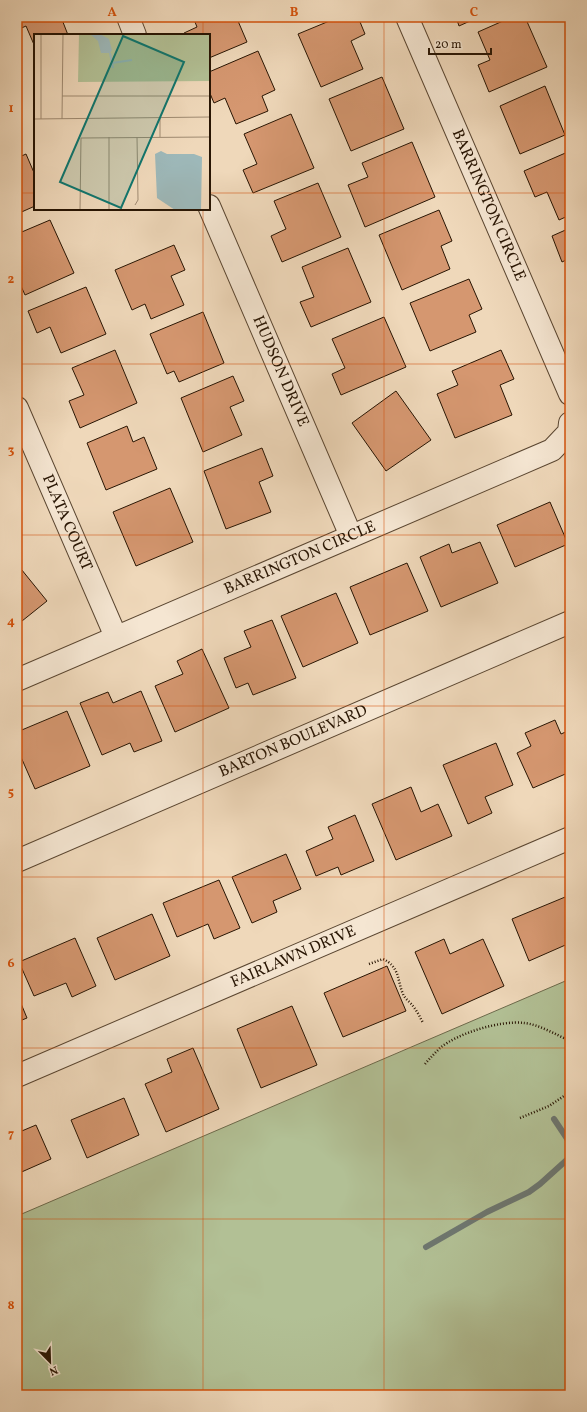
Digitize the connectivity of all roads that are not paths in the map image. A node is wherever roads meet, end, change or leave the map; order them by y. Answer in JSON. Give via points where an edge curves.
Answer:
{"nodes":[{"id":1,"x":128,"y":17,"type":"edge"},
{"id":2,"x":406,"y":17,"type":"edge"},
{"id":3,"x":135,"y":34,"type":"edge"},
{"id":4,"x":210,"y":208,"type":"edge"},
{"id":5,"x":570,"y":394,"type":"edge"},
{"id":6,"x":17,"y":408,"type":"edge"},
{"id":7,"x":570,"y":423,"type":"edge"},
{"id":8,"x":351,"y":536,"type":"junction"},
{"id":9,"x":570,"y":622,"type":"edge"},
{"id":10,"x":116,"y":637,"type":"junction"},
{"id":11,"x":17,"y":680,"type":"edge"},
{"id":12,"x":570,"y":838,"type":"edge"},
{"id":13,"x":17,"y":861,"type":"edge"},
{"id":14,"x":17,"y":1076,"type":"edge"}],
"edges":[{"from":1,"to":3,"type":"street"},
{"from":2,"to":5,"type":"street","name":"BARRINGTON CIRCLE"},
{"from":4,"to":8,"type":"street","name":"HUDSON DRIVE"},
{"from":6,"to":10,"type":"street","name":"PLATA COURT"},
{"from":7,"to":8,"type":"street","name":"BARRINGTON CIRCLE","via":[[569,432],[552,450]]},
{"from":8,"to":10,"type":"street","name":"BARRINGTON CIRCLE"},
{"from":9,"to":13,"type":"street","name":"BARTON BOULEVARD"},
{"from":10,"to":11,"type":"street","name":"BARRINGTON CIRCLE"},
{"from":12,"to":14,"type":"street","name":"FAIRLAWN DRIVE"}]}
